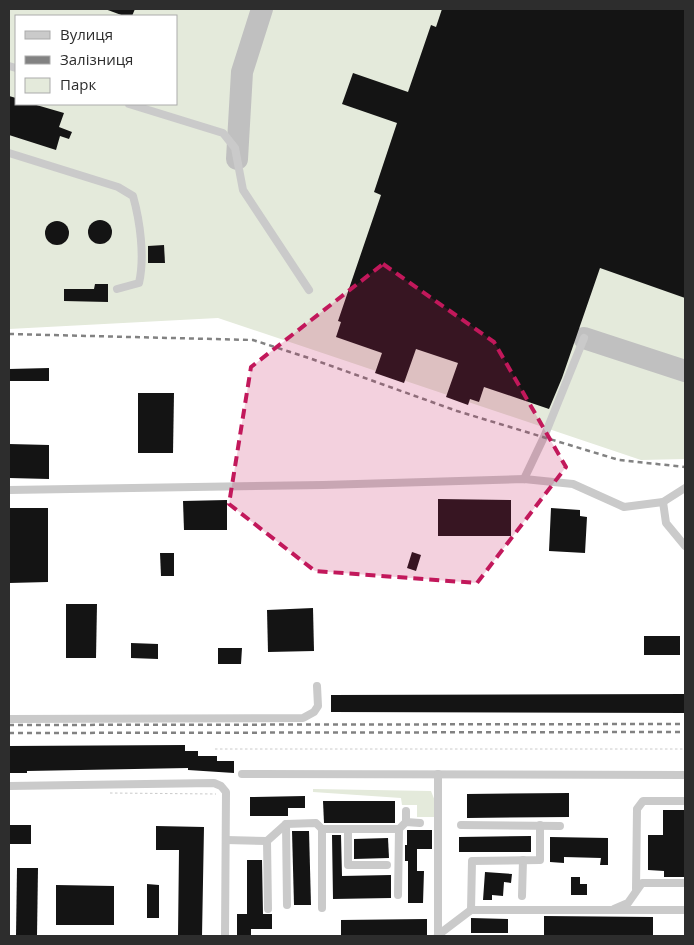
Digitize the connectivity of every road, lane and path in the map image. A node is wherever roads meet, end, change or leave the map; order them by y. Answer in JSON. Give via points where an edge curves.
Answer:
{"nodes":[{"id":1,"x":132,"y":105,"type":"edge"},
{"id":2,"x":9,"y":153,"type":"edge"},
{"id":3,"x":117,"y":289,"type":"dead end"},
{"id":4,"x":309,"y":290,"type":"dead end"},
{"id":5,"x":584,"y":338,"type":"dead end"},
{"id":6,"x":524,"y":479,"type":"junction"},
{"id":7,"x":685,"y":488,"type":"edge"},
{"id":8,"x":9,"y":490,"type":"edge"},
{"id":9,"x":663,"y":502,"type":"junction"},
{"id":10,"x":685,"y":546,"type":"edge"},
{"id":11,"x":318,"y":686,"type":"dead end"},
{"id":12,"x":9,"y":719,"type":"edge"},
{"id":13,"x":215,"y":749,"type":"dead end"},
{"id":14,"x":685,"y":749,"type":"edge"},
{"id":15,"x":242,"y":774,"type":"dead end"},
{"id":16,"x":438,"y":774,"type":"junction"},
{"id":17,"x":685,"y":775,"type":"edge"},
{"id":18,"x":9,"y":786,"type":"edge"},
{"id":19,"x":108,"y":793,"type":"dead end"},
{"id":20,"x":216,"y":794,"type":"dead end"},
{"id":21,"x":685,"y":801,"type":"edge"},
{"id":22,"x":406,"y":811,"type":"dead end"},
{"id":23,"x":406,"y":822,"type":"junction"},
{"id":24,"x":420,"y":823,"type":"dead end"},
{"id":25,"x":286,"y":824,"type":"junction"},
{"id":26,"x":461,"y":825,"type":"dead end"},
{"id":27,"x":540,"y":826,"type":"junction"},
{"id":28,"x":560,"y":826,"type":"dead end"},
{"id":29,"x":322,"y":829,"type":"junction"},
{"id":30,"x":348,"y":829,"type":"junction"},
{"id":31,"x":399,"y":829,"type":"junction"},
{"id":32,"x":226,"y":840,"type":"junction"},
{"id":33,"x":267,"y":842,"type":"junction"},
{"id":34,"x":523,"y":860,"type":"junction"},
{"id":35,"x":387,"y":865,"type":"dead end"},
{"id":36,"x":685,"y":883,"type":"edge"},
{"id":37,"x":636,"y":889,"type":"junction"},
{"id":38,"x":398,"y":895,"type":"dead end"},
{"id":39,"x":522,"y":896,"type":"dead end"},
{"id":40,"x":287,"y":906,"type":"dead end"},
{"id":41,"x":322,"y":908,"type":"dead end"},
{"id":42,"x":268,"y":909,"type":"dead end"},
{"id":43,"x":471,"y":910,"type":"junction"},
{"id":44,"x":612,"y":910,"type":"junction"},
{"id":45,"x":685,"y":910,"type":"edge"},
{"id":46,"x":225,"y":936,"type":"edge"},
{"id":47,"x":438,"y":936,"type":"edge"}],
"edges":[{"from":1,"to":4,"type":"street","via":[[223,133],[235,148],[243,190]]},
{"from":2,"to":3,"type":"street","via":[[118,187],[133,196],[139,216],[141,272],[139,283]]},
{"from":5,"to":6,"type":"street"},
{"from":6,"to":8,"type":"street"},
{"from":6,"to":9,"type":"street","via":[[573,484],[624,507]]},
{"from":7,"to":9,"type":"street"},
{"from":9,"to":10,"type":"street","via":[[666,523]]},
{"from":11,"to":12,"type":"street","via":[[318,706],[303,718]]},
{"from":13,"to":14,"type":"path"},
{"from":15,"to":16,"type":"street"},
{"from":16,"to":17,"type":"street"},
{"from":16,"to":47,"type":"street"},
{"from":18,"to":32,"type":"street","via":[[214,783],[226,792]]},
{"from":19,"to":20,"type":"path"},
{"from":21,"to":37,"type":"street","via":[[643,801],[637,808]]},
{"from":22,"to":23,"type":"street"},
{"from":23,"to":24,"type":"street"},
{"from":23,"to":31,"type":"street"},
{"from":25,"to":29,"type":"street","via":[[316,823]]},
{"from":25,"to":33,"type":"street"},
{"from":25,"to":40,"type":"street"},
{"from":26,"to":27,"type":"street"},
{"from":27,"to":28,"type":"street"},
{"from":27,"to":34,"type":"street","via":[[540,860]]},
{"from":29,"to":30,"type":"street"},
{"from":29,"to":41,"type":"street"},
{"from":30,"to":31,"type":"street"},
{"from":30,"to":35,"type":"street","via":[[348,865]]},
{"from":31,"to":38,"type":"street"},
{"from":32,"to":33,"type":"street"},
{"from":32,"to":46,"type":"street"},
{"from":33,"to":42,"type":"street"},
{"from":34,"to":39,"type":"street"},
{"from":34,"to":43,"type":"street","via":[[472,861]]},
{"from":36,"to":37,"type":"street","via":[[642,883]]},
{"from":37,"to":44,"type":"street","via":[[628,903]]},
{"from":43,"to":44,"type":"street"},
{"from":43,"to":47,"type":"street"},
{"from":44,"to":45,"type":"street"}]}
